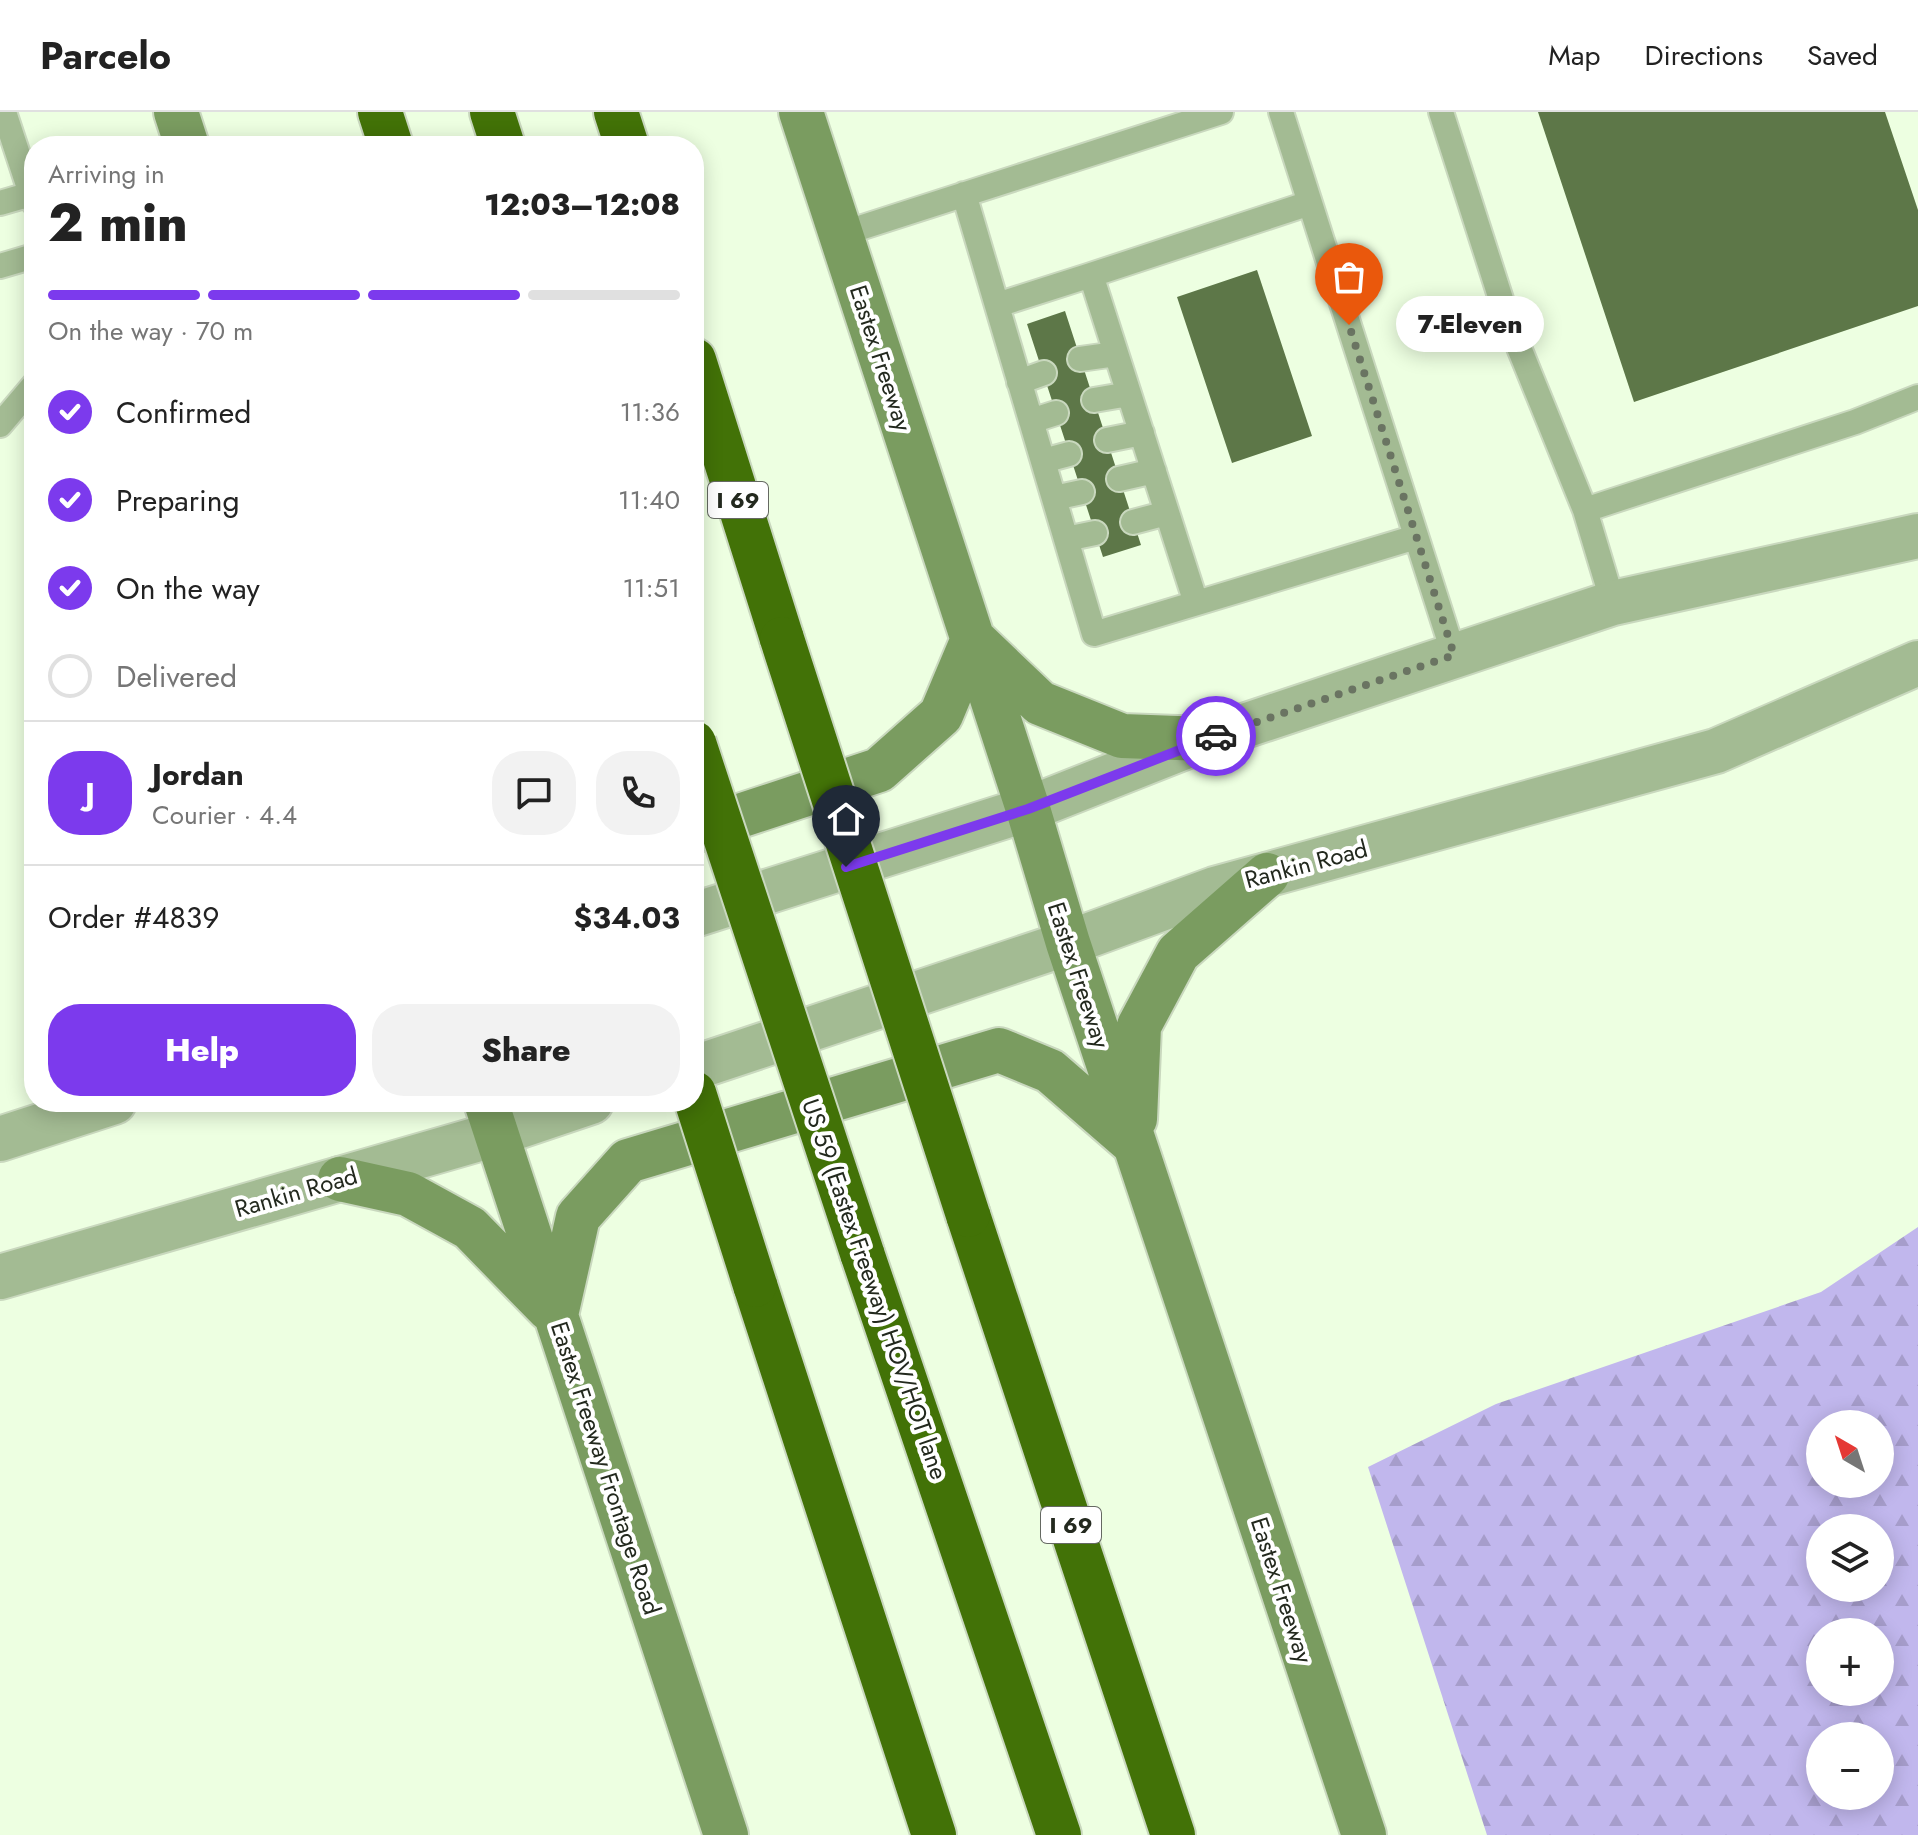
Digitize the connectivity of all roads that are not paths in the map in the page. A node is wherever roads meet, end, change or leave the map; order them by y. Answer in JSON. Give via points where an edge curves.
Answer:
{"nodes":[{"id":1,"x":4,"y":112,"type":"edge"},
{"id":2,"x":176,"y":112,"type":"edge"},
{"id":3,"x":380,"y":112,"type":"edge"},
{"id":4,"x":492,"y":112,"type":"edge"},
{"id":5,"x":616,"y":112,"type":"edge"},
{"id":6,"x":801,"y":112,"type":"edge"},
{"id":7,"x":1221,"y":112,"type":"edge"},
{"id":8,"x":1281,"y":112,"type":"edge"},
{"id":9,"x":1441,"y":112,"type":"edge"},
{"id":10,"x":184,"y":136,"type":"edge"},
{"id":11,"x":388,"y":136,"type":"edge"},
{"id":12,"x":500,"y":136,"type":"edge"},
{"id":13,"x":624,"y":136,"type":"edge"},
{"id":14,"x":7,"y":145,"type":"edge"},
{"id":15,"x":24,"y":181,"type":"edge"},
{"id":16,"x":964,"y":194,"type":"junction"},
{"id":17,"x":24,"y":199,"type":"edge"},
{"id":18,"x":0,"y":203,"type":"edge"},
{"id":19,"x":1310,"y":203,"type":"junction"},
{"id":20,"x":841,"y":234,"type":"junction"},
{"id":21,"x":24,"y":259,"type":"edge"},
{"id":22,"x":0,"y":266,"type":"edge"},
{"id":23,"x":1091,"y":275,"type":"junction"},
{"id":24,"x":997,"y":305,"type":"junction"},
{"id":25,"x":1116,"y":354,"type":"junction"},
{"id":26,"x":1080,"y":359,"type":"dead end"},
{"id":27,"x":1044,"y":373,"type":"dead end"},
{"id":28,"x":1019,"y":382,"type":"junction"},
{"id":29,"x":704,"y":392,"type":"edge"},
{"id":30,"x":1129,"y":394,"type":"junction"},
{"id":31,"x":24,"y":397,"type":"edge"},
{"id":32,"x":1918,"y":397,"type":"edge"},
{"id":33,"x":1094,"y":400,"type":"dead end"},
{"id":34,"x":1056,"y":413,"type":"dead end"},
{"id":35,"x":1031,"y":421,"type":"junction"},
{"id":36,"x":0,"y":425,"type":"edge"},
{"id":37,"x":1142,"y":433,"type":"junction"},
{"id":38,"x":1107,"y":440,"type":"dead end"},
{"id":39,"x":1069,"y":454,"type":"dead end"},
{"id":40,"x":1043,"y":461,"type":"junction"},
{"id":41,"x":1154,"y":471,"type":"junction"},
{"id":42,"x":1119,"y":479,"type":"dead end"},
{"id":43,"x":1082,"y":492,"type":"dead end"},
{"id":44,"x":1054,"y":498,"type":"junction"},
{"id":45,"x":1585,"y":510,"type":"junction"},
{"id":46,"x":1167,"y":513,"type":"junction"},
{"id":47,"x":1133,"y":522,"type":"dead end"},
{"id":48,"x":1095,"y":533,"type":"dead end"},
{"id":49,"x":1918,"y":536,"type":"edge"},
{"id":50,"x":1416,"y":537,"type":"junction"},
{"id":51,"x":1066,"y":539,"type":"junction"},
{"id":52,"x":1196,"y":603,"type":"junction"},
{"id":53,"x":1613,"y":603,"type":"junction"},
{"id":54,"x":973,"y":639,"type":"junction"},
{"id":55,"x":1454,"y":655,"type":"junction"},
{"id":56,"x":1918,"y":663,"type":"edge"},
{"id":57,"x":1205,"y":739,"type":"junction"},
{"id":58,"x":704,"y":773,"type":"edge"},
{"id":59,"x":1028,"y":809,"type":"junction"},
{"id":60,"x":704,"y":828,"type":"edge"},
{"id":61,"x":1267,"y":875,"type":"junction"},
{"id":62,"x":704,"y":912,"type":"edge"},
{"id":63,"x":1068,"y":943,"type":"junction"},
{"id":64,"x":704,"y":1065,"type":"edge"},
{"id":65,"x":83,"y":1112,"type":"edge"},
{"id":66,"x":528,"y":1112,"type":"edge"},
{"id":67,"x":700,"y":1112,"type":"edge"},
{"id":68,"x":491,"y":1118,"type":"edge"},
{"id":69,"x":0,"y":1139,"type":"edge"},
{"id":70,"x":1134,"y":1145,"type":"junction"},
{"id":71,"x":340,"y":1179,"type":"junction"},
{"id":72,"x":0,"y":1277,"type":"edge"},
{"id":73,"x":556,"y":1315,"type":"junction"},
{"id":74,"x":726,"y":1835,"type":"edge"},
{"id":75,"x":934,"y":1835,"type":"edge"},
{"id":76,"x":1059,"y":1835,"type":"edge"},
{"id":77,"x":1173,"y":1835,"type":"edge"},
{"id":78,"x":1364,"y":1835,"type":"edge"}],
"edges":[{"from":1,"to":14,"type":"lane"},
{"from":2,"to":10,"type":"main road"},
{"from":3,"to":11,"type":"highway"},
{"from":4,"to":12,"type":"highway"},
{"from":5,"to":13,"type":"highway"},
{"from":6,"to":20,"type":"main road","name":"Eastex Freeway"},
{"from":7,"to":16,"type":"lane"},
{"from":8,"to":19,"type":"lane"},
{"from":9,"to":45,"type":"lane","via":[[1507,318]]},
{"from":14,"to":15,"type":"lane"},
{"from":16,"to":20,"type":"lane"},
{"from":16,"to":24,"type":"lane"},
{"from":17,"to":18,"type":"lane"},
{"from":19,"to":23,"type":"lane"},
{"from":19,"to":50,"type":"lane"},
{"from":20,"to":54,"type":"main road","name":"Eastex Freeway"},
{"from":21,"to":22,"type":"lane"},
{"from":23,"to":24,"type":"lane"},
{"from":23,"to":25,"type":"lane"},
{"from":24,"to":28,"type":"lane"},
{"from":25,"to":26,"type":"lane"},
{"from":25,"to":30,"type":"lane"},
{"from":27,"to":28,"type":"lane"},
{"from":28,"to":35,"type":"lane"},
{"from":29,"to":77,"type":"highway","number":"I 69","bridge":true},
{"from":30,"to":33,"type":"lane"},
{"from":30,"to":37,"type":"lane"},
{"from":31,"to":36,"type":"lane"},
{"from":32,"to":45,"type":"lane"},
{"from":34,"to":35,"type":"lane"},
{"from":35,"to":40,"type":"lane"},
{"from":37,"to":38,"type":"lane"},
{"from":37,"to":41,"type":"lane"},
{"from":39,"to":40,"type":"lane"},
{"from":40,"to":44,"type":"lane"},
{"from":41,"to":42,"type":"lane"},
{"from":41,"to":46,"type":"lane"},
{"from":43,"to":44,"type":"lane"},
{"from":44,"to":51,"type":"lane"},
{"from":45,"to":53,"type":"lane"},
{"from":46,"to":47,"type":"lane"},
{"from":46,"to":52,"type":"lane"},
{"from":48,"to":51,"type":"lane"},
{"from":49,"to":53,"type":"street"},
{"from":50,"to":52,"type":"lane"},
{"from":50,"to":55,"type":"lane"},
{"from":51,"to":52,"type":"lane","via":[[1094,634]]},
{"from":53,"to":55,"type":"street"},
{"from":54,"to":57,"type":"main road","via":[[1040,703],[1122,736]]},
{"from":54,"to":59,"type":"main road","name":"Eastex Freeway"},
{"from":54,"to":60,"type":"main road","via":[[941,715],[879,770]]},
{"from":55,"to":57,"type":"street"},
{"from":56,"to":61,"type":"street","name":"Rankin Road","via":[[1716,751]]},
{"from":57,"to":59,"type":"street"},
{"from":58,"to":76,"type":"highway","name":"US 59 (Eastex Freeway) HOV/HOT lane","bridge":true},
{"from":59,"to":62,"type":"street"},
{"from":59,"to":63,"type":"main road","name":"Eastex Freeway"},
{"from":61,"to":63,"type":"street","name":"Rankin Road"},
{"from":61,"to":70,"type":"main road","via":[[1178,953],[1139,1026]]},
{"from":63,"to":64,"type":"street","name":"Rankin Road"},
{"from":63,"to":70,"type":"main road","name":"Eastex Freeway"},
{"from":65,"to":69,"type":"street"},
{"from":66,"to":68,"type":"street","name":"Rankin Road"},
{"from":67,"to":75,"type":"highway","bridge":true},
{"from":68,"to":71,"type":"street","name":"Rankin Road"},
{"from":68,"to":73,"type":"main road","name":"Eastex Freeway Frontage Road"},
{"from":70,"to":73,"type":"main road","via":[[1050,1071],[999,1050],[628,1161],[578,1217]]},
{"from":70,"to":78,"type":"main road","name":"Eastex Freeway"},
{"from":71,"to":72,"type":"street","name":"Rankin Road"},
{"from":71,"to":73,"type":"main road","via":[[408,1194],[470,1228]]},
{"from":73,"to":74,"type":"main road","name":"Eastex Freeway Frontage Road"}]}
